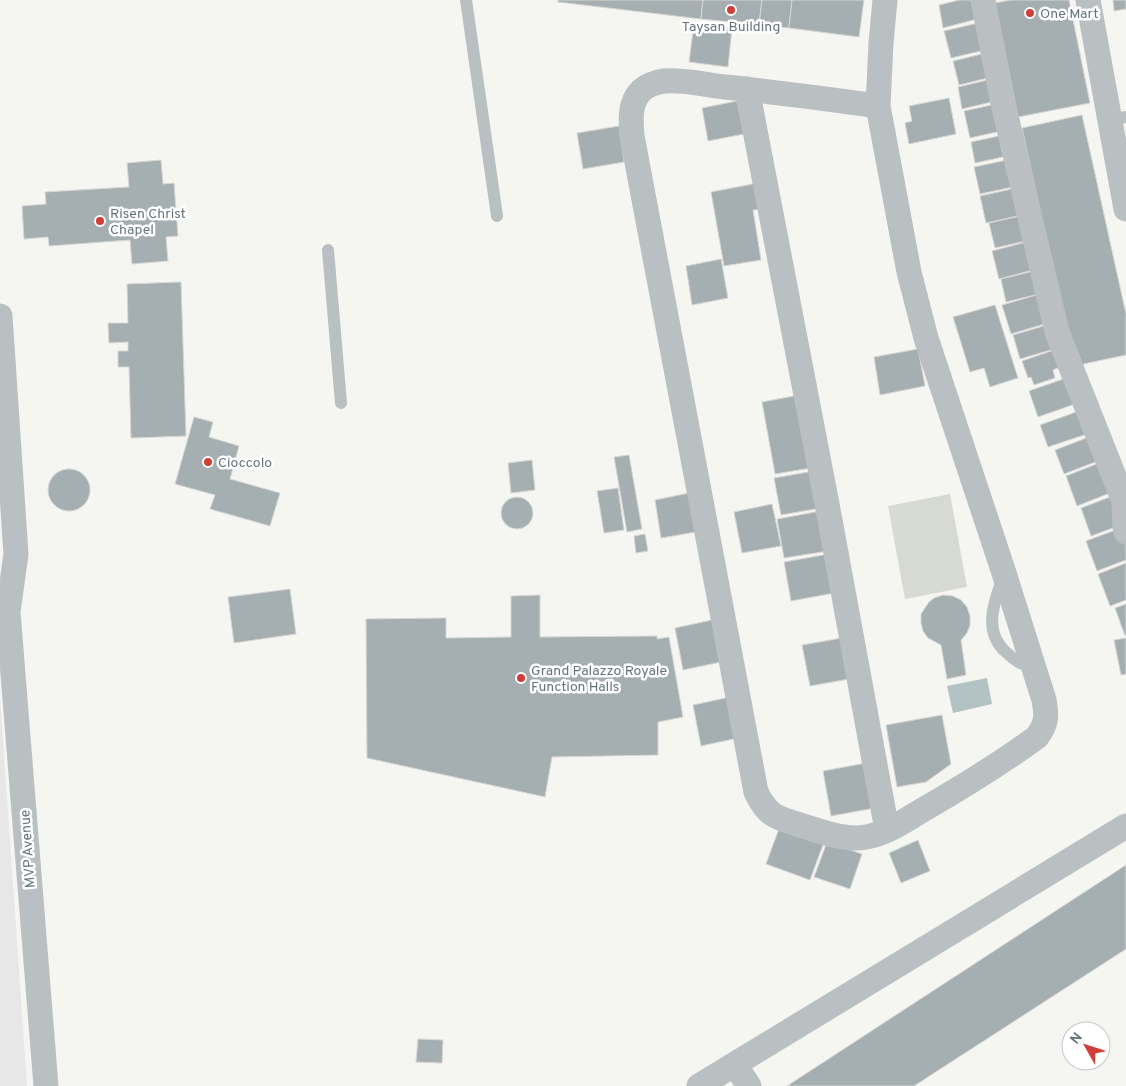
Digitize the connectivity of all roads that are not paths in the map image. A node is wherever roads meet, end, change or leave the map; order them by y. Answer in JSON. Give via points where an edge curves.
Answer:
{"nodes":[{"id":1,"x":466,"y":0,"type":"edge"},
{"id":2,"x":886,"y":0,"type":"edge"},
{"id":3,"x":983,"y":0,"type":"edge"},
{"id":4,"x":1088,"y":0,"type":"edge"},
{"id":5,"x":747,"y":89,"type":"junction"},
{"id":6,"x":878,"y":106,"type":"junction"},
{"id":7,"x":1118,"y":119,"type":"edge"},
{"id":8,"x":1126,"y":209,"type":"edge"},
{"id":9,"x":497,"y":216,"type":"dead end"},
{"id":10,"x":328,"y":250,"type":"dead end"},
{"id":11,"x":0,"y":316,"type":"edge"},
{"id":12,"x":341,"y":403,"type":"dead end"},
{"id":13,"x":1126,"y":532,"type":"edge"},
{"id":14,"x":8,"y":554,"type":"edge"},
{"id":15,"x":5,"y":598,"type":"edge"},
{"id":16,"x":1126,"y":826,"type":"edge"},
{"id":17,"x":887,"y":830,"type":"junction"},
{"id":18,"x":734,"y":1065,"type":"junction"},
{"id":19,"x":46,"y":1086,"type":"edge"},
{"id":20,"x":699,"y":1086,"type":"edge"},
{"id":21,"x":749,"y":1086,"type":"edge"}],
"edges":[{"from":1,"to":9,"type":"lane"},
{"from":2,"to":6,"type":"street"},
{"from":3,"to":13,"type":"street","via":[[1002,99],[1056,332],[1123,499]]},
{"from":4,"to":7,"type":"street"},
{"from":5,"to":6,"type":"street"},
{"from":5,"to":17,"type":"street"},
{"from":5,"to":17,"type":"street","via":[[675,81],[651,85],[634,101],[632,136],[756,792],[771,815],[835,835],[866,837]]},
{"from":6,"to":17,"type":"street","via":[[926,338],[1034,666],[1046,712],[1045,726],[1037,737],[956,791]]},
{"from":7,"to":8,"type":"street"},
{"from":10,"to":12,"type":"lane"},
{"from":11,"to":14,"type":"street","name":"MVP Avenue"},
{"from":14,"to":15,"type":"street","name":"MVP Avenue"},
{"from":15,"to":19,"type":"street","name":"MVP Avenue"},
{"from":16,"to":18,"type":"street"},
{"from":18,"to":20,"type":"street"},
{"from":18,"to":21,"type":"street"}]}
